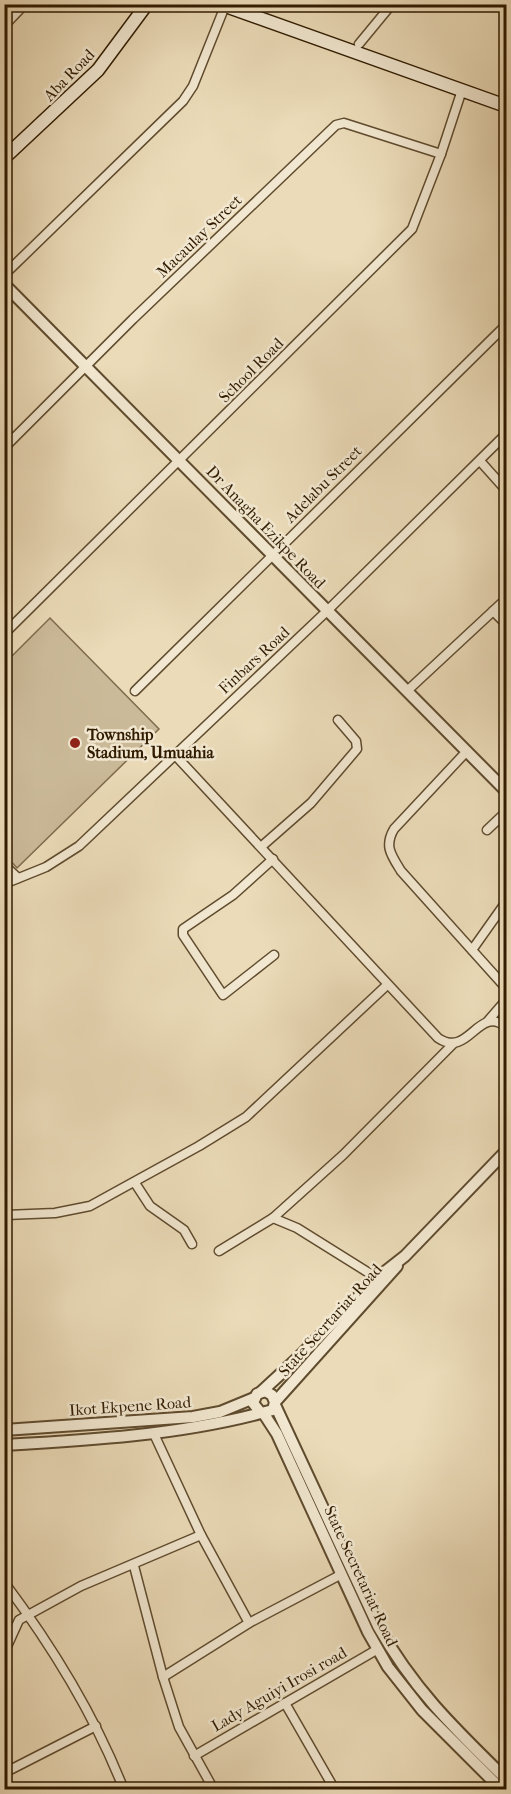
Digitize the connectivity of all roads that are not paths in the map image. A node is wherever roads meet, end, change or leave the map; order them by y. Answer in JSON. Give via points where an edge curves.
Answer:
{"nodes":[{"id":1,"x":25,"y":4,"type":"edge"},
{"id":2,"x":136,"y":4,"type":"edge"},
{"id":3,"x":147,"y":4,"type":"edge"},
{"id":4,"x":244,"y":4,"type":"edge"},
{"id":5,"x":392,"y":4,"type":"edge"},
{"id":6,"x":222,"y":5,"type":"edge"},
{"id":7,"x":4,"y":26,"type":"edge"},
{"id":8,"x":359,"y":44,"type":"junction"},
{"id":9,"x":462,"y":90,"type":"junction"},
{"id":10,"x":507,"y":97,"type":"edge"},
{"id":11,"x":507,"y":106,"type":"edge"},
{"id":12,"x":4,"y":148,"type":"edge"},
{"id":13,"x":441,"y":154,"type":"junction"},
{"id":14,"x":4,"y":158,"type":"edge"},
{"id":15,"x":4,"y":274,"type":"edge"},
{"id":16,"x":4,"y":284,"type":"edge"},
{"id":17,"x":507,"y":325,"type":"edge"},
{"id":18,"x":87,"y":367,"type":"junction"},
{"id":19,"x":507,"y":434,"type":"edge"},
{"id":20,"x":4,"y":448,"type":"edge"},
{"id":21,"x":181,"y":461,"type":"junction"},
{"id":22,"x":480,"y":461,"type":"junction"},
{"id":23,"x":507,"y":490,"type":"edge"},
{"id":24,"x":274,"y":554,"type":"junction"},
{"id":25,"x":507,"y":599,"type":"edge"},
{"id":26,"x":327,"y":611,"type":"junction"},
{"id":27,"x":493,"y":611,"type":"junction"},
{"id":28,"x":507,"y":624,"type":"edge"},
{"id":29,"x":4,"y":634,"type":"edge"},
{"id":30,"x":407,"y":690,"type":"junction"},
{"id":31,"x":135,"y":691,"type":"dead end"},
{"id":32,"x":338,"y":720,"type":"dead end"},
{"id":33,"x":467,"y":751,"type":"junction"},
{"id":34,"x":175,"y":755,"type":"junction"},
{"id":35,"x":507,"y":791,"type":"edge"},
{"id":36,"x":507,"y":812,"type":"edge"},
{"id":37,"x":488,"y":830,"type":"dead end"},
{"id":38,"x":262,"y":846,"type":"junction"},
{"id":39,"x":273,"y":859,"type":"junction"},
{"id":40,"x":4,"y":865,"type":"edge"},
{"id":41,"x":18,"y":878,"type":"junction"},
{"id":42,"x":4,"y":884,"type":"edge"},
{"id":43,"x":507,"y":902,"type":"edge"},
{"id":44,"x":472,"y":950,"type":"junction"},
{"id":45,"x":274,"y":956,"type":"dead end"},
{"id":46,"x":387,"y":985,"type":"junction"},
{"id":47,"x":507,"y":988,"type":"edge"},
{"id":48,"x":507,"y":1000,"type":"edge"},
{"id":49,"x":492,"y":1019,"type":"junction"},
{"id":50,"x":507,"y":1027,"type":"edge"},
{"id":51,"x":453,"y":1044,"type":"junction"},
{"id":52,"x":507,"y":1151,"type":"edge"},
{"id":53,"x":135,"y":1183,"type":"junction"},
{"id":54,"x":6,"y":1215,"type":"dead end"},
{"id":55,"x":273,"y":1218,"type":"junction"},
{"id":56,"x":192,"y":1244,"type":"dead end"},
{"id":57,"x":219,"y":1251,"type":"dead end"},
{"id":58,"x":405,"y":1256,"type":"junction"},
{"id":59,"x":377,"y":1278,"type":"junction"},
{"id":60,"x":257,"y":1395,"type":"junction"},
{"id":61,"x":275,"y":1404,"type":"junction"},
{"id":62,"x":262,"y":1413,"type":"junction"},
{"id":63,"x":4,"y":1430,"type":"edge"},
{"id":64,"x":154,"y":1434,"type":"junction"},
{"id":65,"x":4,"y":1445,"type":"edge"},
{"id":66,"x":201,"y":1535,"type":"junction"},
{"id":67,"x":134,"y":1566,"type":"junction"},
{"id":68,"x":342,"y":1574,"type":"junction"},
{"id":69,"x":4,"y":1582,"type":"edge"},
{"id":70,"x":29,"y":1615,"type":"junction"},
{"id":71,"x":249,"y":1623,"type":"junction"},
{"id":72,"x":378,"y":1649,"type":"junction"},
{"id":73,"x":4,"y":1653,"type":"edge"},
{"id":74,"x":163,"y":1677,"type":"junction"},
{"id":75,"x":285,"y":1703,"type":"junction"},
{"id":76,"x":96,"y":1726,"type":"junction"},
{"id":77,"x":194,"y":1756,"type":"junction"},
{"id":78,"x":4,"y":1773,"type":"edge"},
{"id":79,"x":507,"y":1779,"type":"edge"},
{"id":80,"x":124,"y":1790,"type":"edge"},
{"id":81,"x":214,"y":1790,"type":"edge"},
{"id":82,"x":335,"y":1790,"type":"edge"},
{"id":83,"x":502,"y":1790,"type":"edge"}],
"edges":[{"from":1,"to":7,"type":"street"},
{"from":2,"to":12,"type":"main road","name":"Aba Road","via":[[92,64]]},
{"from":3,"to":14,"type":"main road","name":"Aba Road","via":[[98,70]]},
{"from":4,"to":8,"type":"main road"},
{"from":5,"to":8,"type":"street"},
{"from":6,"to":9,"type":"main road"},
{"from":6,"to":15,"type":"street","via":[[193,86],[183,101]]},
{"from":8,"to":10,"type":"main road"},
{"from":9,"to":11,"type":"main road"},
{"from":9,"to":13,"type":"street","name":"School Road"},
{"from":13,"to":18,"type":"street","name":"Macaulay Street","via":[[339,123]]},
{"from":13,"to":21,"type":"street","name":"School Road","via":[[411,229]]},
{"from":16,"to":18,"type":"street","name":"Dr Anagha Ezikpe Road"},
{"from":17,"to":24,"type":"street","name":"Adelabu Street"},
{"from":18,"to":20,"type":"street","name":"Macaulay Street"},
{"from":18,"to":21,"type":"street","name":"Dr Anagha Ezikpe Road"},
{"from":19,"to":22,"type":"street","name":"Finbars Road"},
{"from":21,"to":24,"type":"street","name":"Dr Anagha Ezikpe Road"},
{"from":21,"to":29,"type":"street","name":"School Road"},
{"from":22,"to":23,"type":"street"},
{"from":22,"to":26,"type":"street","name":"Finbars Road"},
{"from":24,"to":26,"type":"street","name":"Dr Anagha Ezikpe Road"},
{"from":24,"to":31,"type":"street","name":"Adelabu Street"},
{"from":25,"to":27,"type":"street"},
{"from":26,"to":30,"type":"street","name":"Dr Anagha Ezikpe Road"},
{"from":26,"to":34,"type":"street","name":"Finbars Road"},
{"from":27,"to":28,"type":"street"},
{"from":27,"to":30,"type":"street"},
{"from":30,"to":33,"type":"street","name":"Dr Anagha Ezikpe Road"},
{"from":32,"to":38,"type":"street","via":[[356,741],[357,749],[311,803]]},
{"from":33,"to":35,"type":"street","name":"Dr Anagha Ezikpe Road"},
{"from":33,"to":44,"type":"street","via":[[394,829],[388,849],[401,871]]},
{"from":34,"to":38,"type":"street"},
{"from":34,"to":41,"type":"street","name":"Finbars Road","via":[[79,846],[46,867]]},
{"from":36,"to":37,"type":"street"},
{"from":38,"to":39,"type":"street"},
{"from":39,"to":45,"type":"street","via":[[233,895],[183,929],[183,935],[223,995]]},
{"from":39,"to":46,"type":"street"},
{"from":40,"to":41,"type":"street"},
{"from":41,"to":42,"type":"street","name":"Finbars Road"},
{"from":43,"to":44,"type":"street"},
{"from":44,"to":47,"type":"street"},
{"from":46,"to":51,"type":"street","via":[[438,1038]]},
{"from":46,"to":53,"type":"street","via":[[246,1117]]},
{"from":48,"to":49,"type":"street"},
{"from":49,"to":50,"type":"street"},
{"from":49,"to":51,"type":"street"},
{"from":51,"to":55,"type":"street"},
{"from":52,"to":58,"type":"street"},
{"from":53,"to":54,"type":"street","via":[[90,1206],[55,1213]]},
{"from":53,"to":56,"type":"street","via":[[150,1206],[184,1230]]},
{"from":55,"to":57,"type":"street"},
{"from":55,"to":59,"type":"street","via":[[297,1228]]},
{"from":58,"to":59,"type":"street","name":"Ikot Ekpene Road"},
{"from":58,"to":61,"type":"street","name":"State Secrtariat Road","via":[[388,1280]]},
{"from":59,"to":60,"type":"street","name":"Ikot Ekpene Road"},
{"from":60,"to":61,"type":"street","via":[[272,1395]]},
{"from":60,"to":62,"type":"street","name":"State Secretariat Road","via":[[254,1407]]},
{"from":60,"to":63,"type":"street","name":"Ikot Ekpene Road","via":[[220,1412],[193,1417]]},
{"from":61,"to":62,"type":"street","name":"State Secrtariat Road"},
{"from":61,"to":79,"type":"street","via":[[398,1661],[432,1705]]},
{"from":62,"to":64,"type":"street"},
{"from":62,"to":68,"type":"street","name":"State Secretariat Road","via":[[277,1434]]},
{"from":64,"to":65,"type":"street"},
{"from":64,"to":66,"type":"street"},
{"from":66,"to":67,"type":"street"},
{"from":66,"to":71,"type":"street"},
{"from":67,"to":70,"type":"street","via":[[81,1587]]},
{"from":67,"to":74,"type":"street"},
{"from":68,"to":71,"type":"street"},
{"from":68,"to":72,"type":"street","name":"State Secretariat Road"},
{"from":69,"to":70,"type":"street"},
{"from":70,"to":73,"type":"street","via":[[19,1620]]},
{"from":70,"to":76,"type":"street"},
{"from":71,"to":74,"type":"street"},
{"from":72,"to":75,"type":"street","name":"Lady Aguiyi Irosi road"},
{"from":72,"to":83,"type":"street","name":"State Secretariat Road","via":[[398,1682],[422,1710]]},
{"from":74,"to":77,"type":"street","via":[[179,1727]]},
{"from":75,"to":77,"type":"street","name":"Lady Aguiyi Irosi road"},
{"from":75,"to":82,"type":"street"},
{"from":76,"to":78,"type":"street"},
{"from":76,"to":80,"type":"street"},
{"from":77,"to":81,"type":"street"}]}
